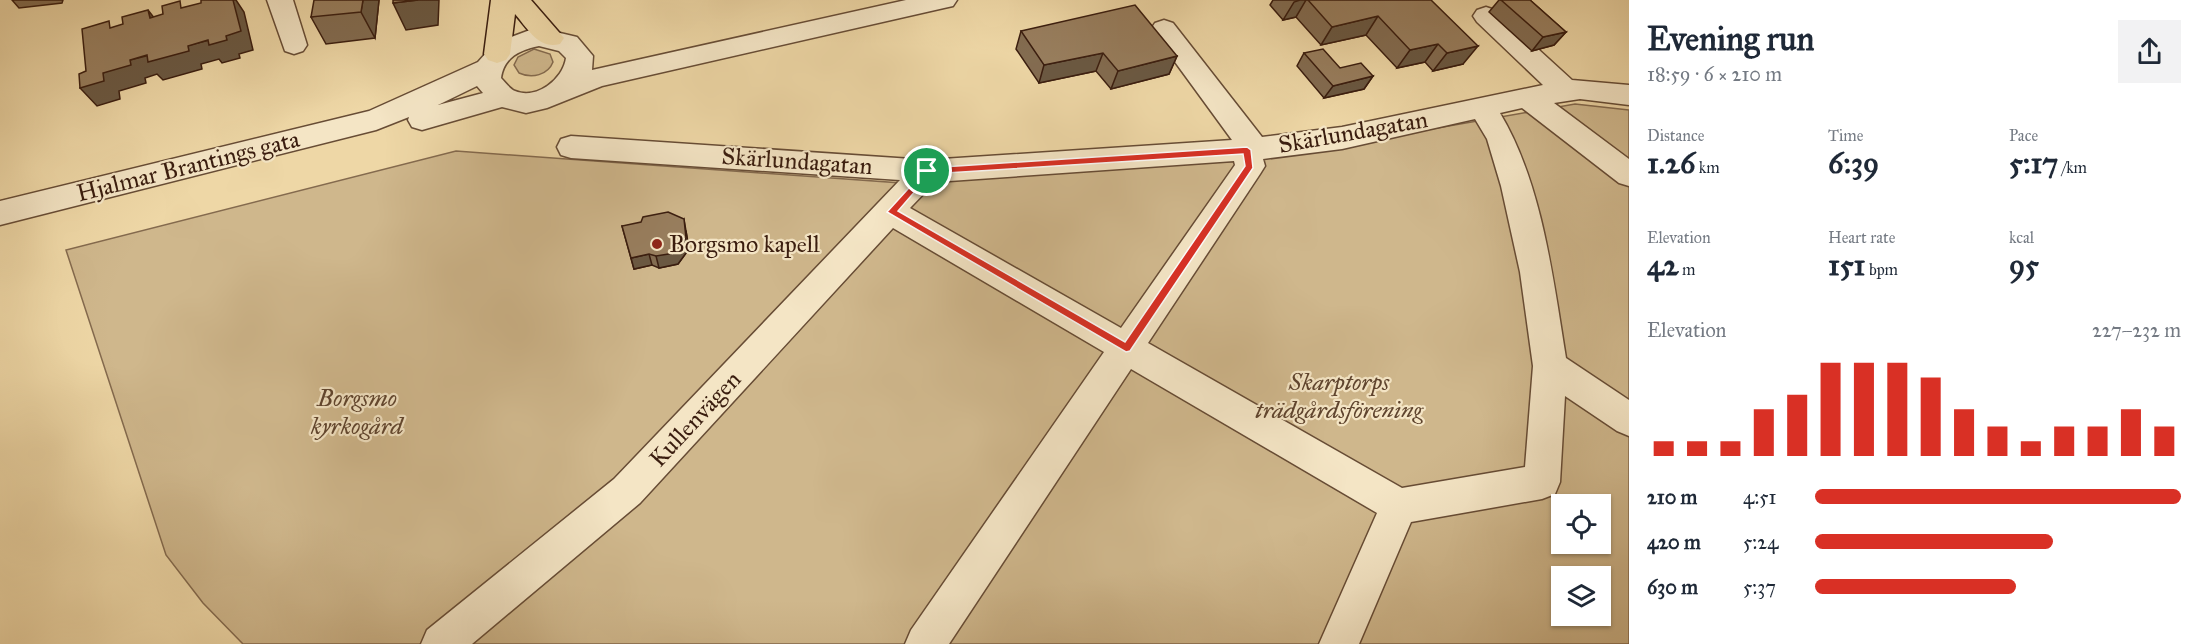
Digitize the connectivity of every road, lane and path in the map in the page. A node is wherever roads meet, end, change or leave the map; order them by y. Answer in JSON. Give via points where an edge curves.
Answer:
{"nodes":[{"id":1,"x":280,"y":0,"type":"edge"},
{"id":2,"x":504,"y":0,"type":"edge"},
{"id":3,"x":517,"y":0,"type":"edge"},
{"id":4,"x":944,"y":0,"type":"edge"},
{"id":5,"x":1486,"y":16,"type":"dead end"},
{"id":6,"x":1164,"y":29,"type":"dead end"},
{"id":7,"x":550,"y":38,"type":"junction"},
{"id":8,"x":294,"y":45,"type":"dead end"},
{"id":9,"x":576,"y":50,"type":"junction"},
{"id":10,"x":696,"y":55,"type":"junction"},
{"id":11,"x":493,"y":61,"type":"junction"},
{"id":12,"x":567,"y":89,"type":"junction"},
{"id":13,"x":1566,"y":91,"type":"junction"},
{"id":14,"x":1629,"y":95,"type":"edge"},
{"id":15,"x":503,"y":97,"type":"junction"},
{"id":16,"x":1527,"y":97,"type":"junction"},
{"id":17,"x":1482,"y":107,"type":"junction"},
{"id":18,"x":376,"y":120,"type":"junction"},
{"id":19,"x":571,"y":147,"type":"dead end"},
{"id":20,"x":1251,"y":150,"type":"junction"},
{"id":21,"x":927,"y":171,"type":"junction"},
{"id":22,"x":1629,"y":175,"type":"edge"},
{"id":23,"x":891,"y":212,"type":"junction"},
{"id":24,"x":0,"y":213,"type":"edge"},
{"id":25,"x":1126,"y":348,"type":"junction"},
{"id":26,"x":1550,"y":366,"type":"junction"},
{"id":27,"x":1629,"y":420,"type":"edge"},
{"id":28,"x":1399,"y":506,"type":"junction"},
{"id":29,"x":441,"y":644,"type":"edge"},
{"id":30,"x":925,"y":644,"type":"edge"},
{"id":31,"x":1338,"y":644,"type":"edge"}],
"edges":[{"from":1,"to":8,"type":"street"},
{"from":2,"to":11,"type":"main road"},
{"from":3,"to":7,"type":"main road"},
{"from":4,"to":10,"type":"street","name":"Hjalmar Brantings gata"},
{"from":5,"to":13,"type":"street"},
{"from":6,"to":20,"type":"street"},
{"from":7,"to":9,"type":"street","name":"Hjalmar Brantings gata"},
{"from":7,"to":11,"type":"street","name":"Hjalmar Brantings gata","via":[[528,39]]},
{"from":9,"to":10,"type":"street","name":"Hjalmar Brantings gata"},
{"from":9,"to":12,"type":"street","via":[[580,69]]},
{"from":10,"to":12,"type":"street","name":"Hjalmar Brantings gata","via":[[596,78]]},
{"from":11,"to":15,"type":"street","via":[[487,80]]},
{"from":11,"to":18,"type":"street","name":"Hjalmar Brantings gata","via":[[436,95]]},
{"from":12,"to":15,"type":"street","name":"Hjalmar Brantings gata","via":[[535,102]]},
{"from":13,"to":14,"type":"street","name":"Skärlundagatan"},
{"from":13,"to":16,"type":"street","name":"Skärlundagatan"},
{"from":15,"to":18,"type":"street","name":"Hjalmar Brantings gata","via":[[409,124]]},
{"from":16,"to":17,"type":"street","name":"Skärlundagatan"},
{"from":16,"to":22,"type":"street"},
{"from":17,"to":20,"type":"street","name":"Skärlundagatan","via":[[1342,138]]},
{"from":17,"to":26,"type":"street","via":[[1501,140],[1516,186],[1536,272]]},
{"from":18,"to":24,"type":"street","name":"Hjalmar Brantings gata"},
{"from":19,"to":21,"type":"street","name":"Skärlundagatan"},
{"from":20,"to":21,"type":"street","name":"Skärlundagatan"},
{"from":20,"to":25,"type":"street","via":[[1250,166]]},
{"from":21,"to":23,"type":"street","name":"Kullenvägen"},
{"from":23,"to":25,"type":"street"},
{"from":23,"to":29,"type":"street","name":"Kullenvägen","via":[[627,491]]},
{"from":25,"to":28,"type":"street"},
{"from":25,"to":30,"type":"street"},
{"from":26,"to":27,"type":"street"},
{"from":26,"to":28,"type":"street","via":[[1542,482]]},
{"from":28,"to":31,"type":"street"}]}
